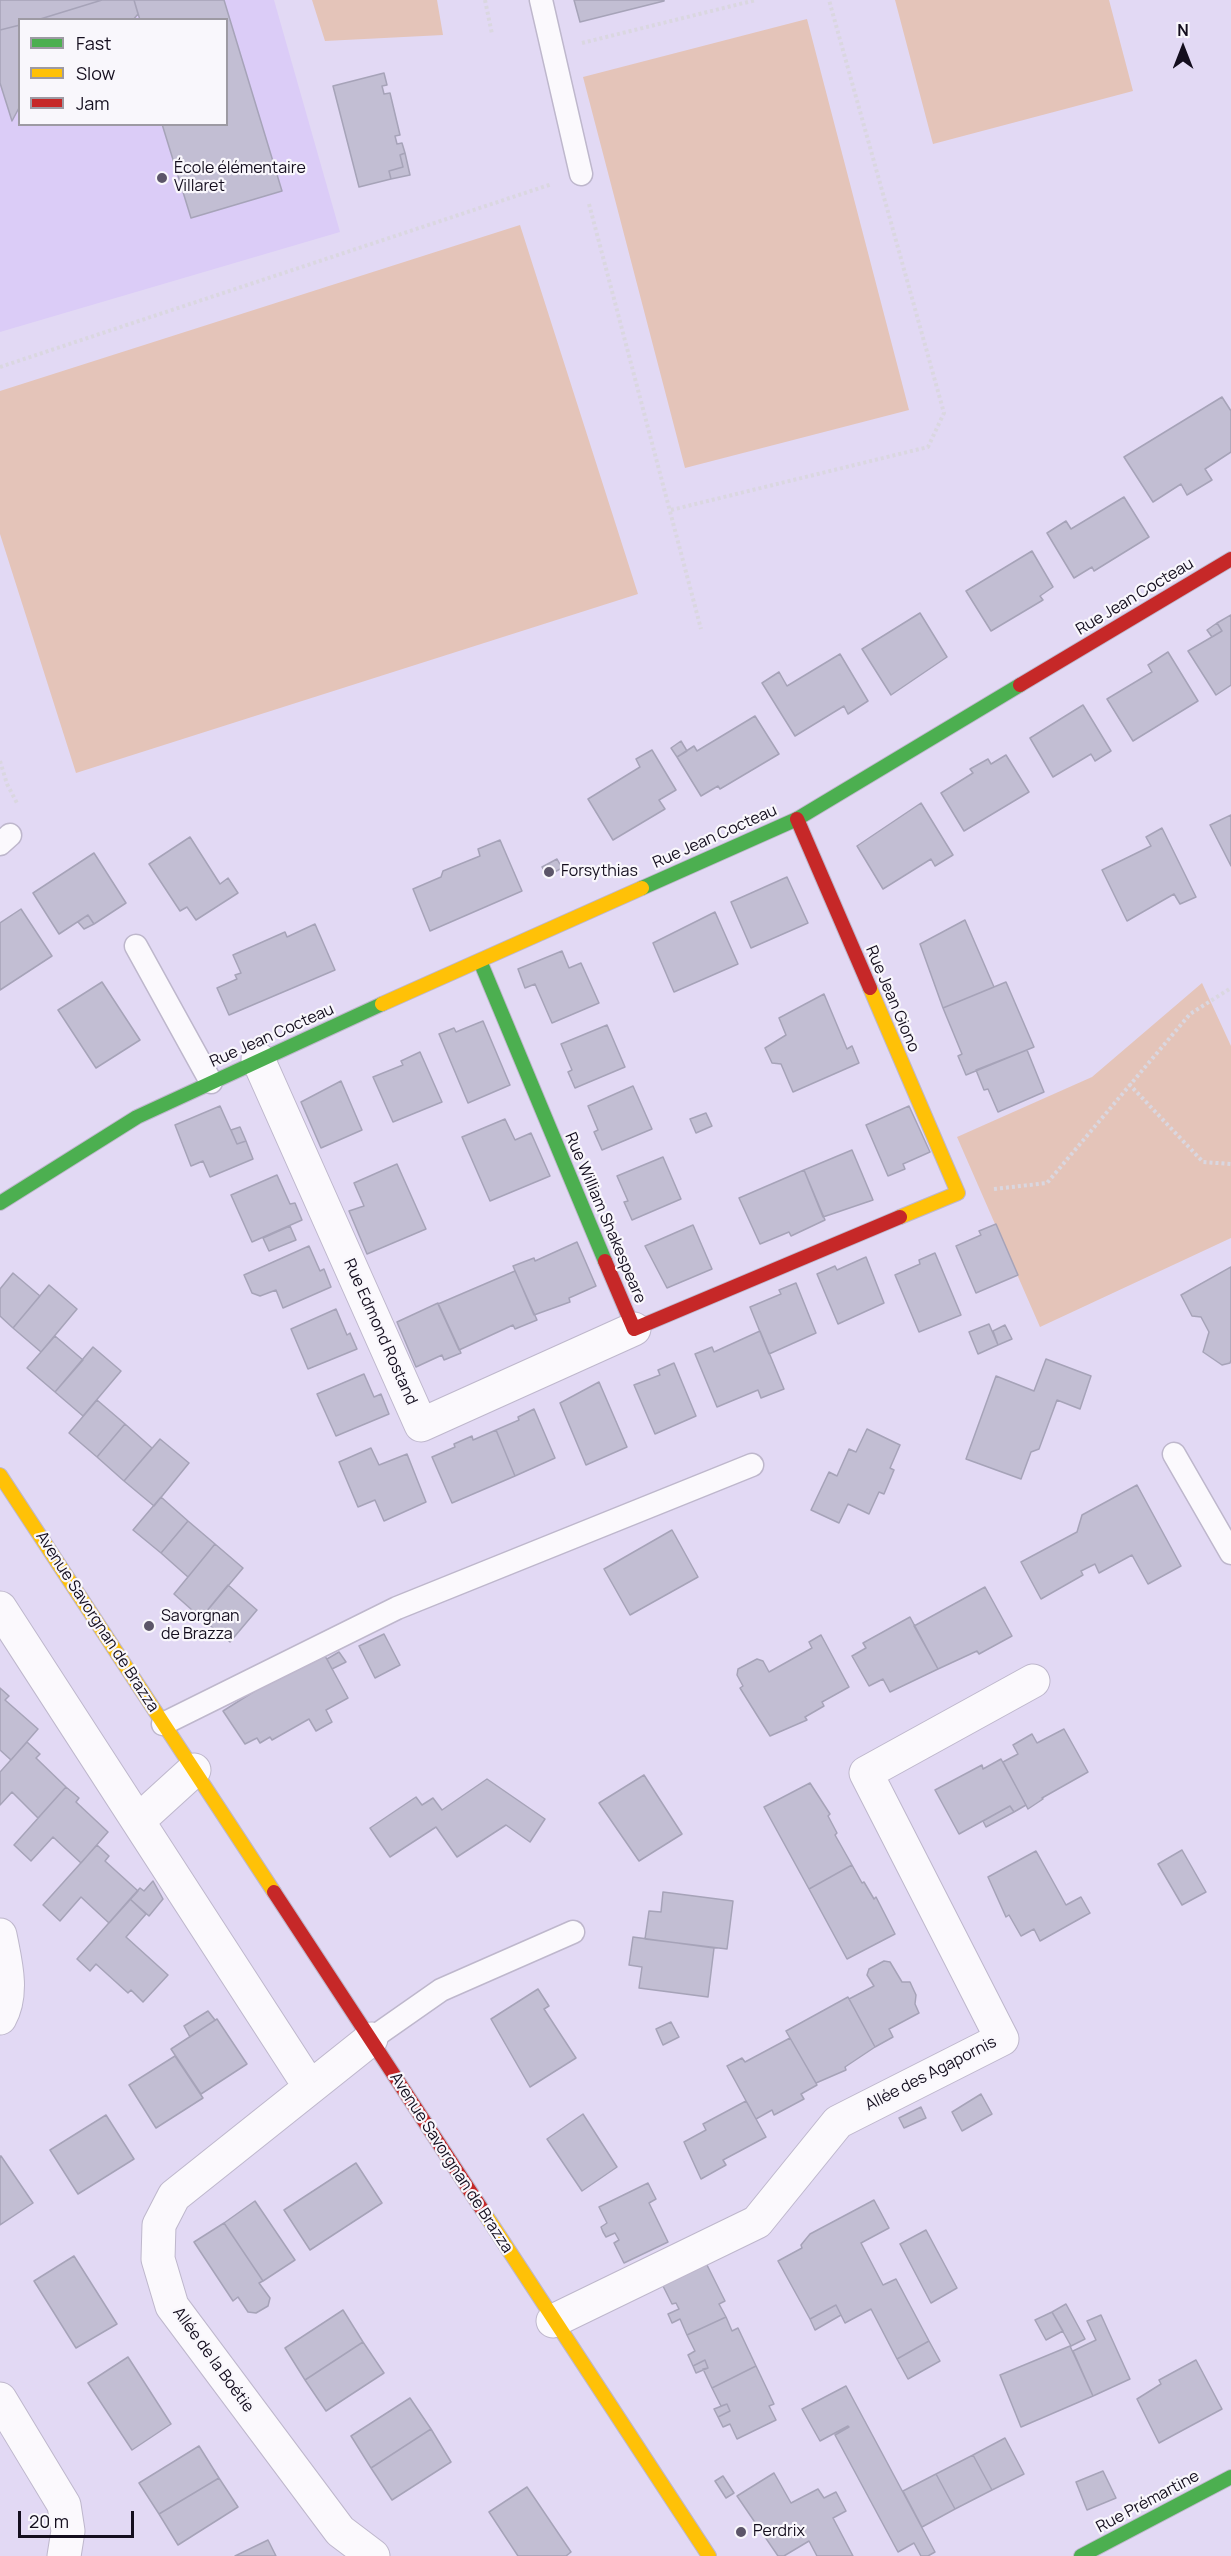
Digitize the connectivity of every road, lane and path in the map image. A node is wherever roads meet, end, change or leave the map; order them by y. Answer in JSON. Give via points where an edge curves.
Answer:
{"nodes":[{"id":1,"x":485,"y":0,"type":"edge"},
{"id":2,"x":541,"y":0,"type":"edge"},
{"id":3,"x":756,"y":0,"type":"edge"},
{"id":4,"x":829,"y":0,"type":"edge"},
{"id":5,"x":492,"y":34,"type":"dead end"},
{"id":6,"x":553,"y":50,"type":"junction"},
{"id":7,"x":581,"y":174,"type":"junction"},
{"id":8,"x":0,"y":367,"type":"edge"},
{"id":9,"x":671,"y":510,"type":"junction"},
{"id":10,"x":1231,"y":559,"type":"edge"},
{"id":11,"x":701,"y":629,"type":"dead end"},
{"id":12,"x":0,"y":761,"type":"edge"},
{"id":13,"x":797,"y":819,"type":"junction"},
{"id":14,"x":5,"y":839,"type":"edge"},
{"id":15,"x":136,"y":946,"type":"dead end"},
{"id":16,"x":480,"y":961,"type":"junction"},
{"id":17,"x":1231,"y":988,"type":"edge"},
{"id":18,"x":258,"y":1059,"type":"junction"},
{"id":19,"x":211,"y":1082,"type":"junction"},
{"id":20,"x":1129,"y":1084,"type":"junction"},
{"id":21,"x":1231,"y":1164,"type":"edge"},
{"id":22,"x":957,"y":1193,"type":"junction"},
{"id":23,"x":0,"y":1203,"type":"edge"},
{"id":24,"x":634,"y":1329,"type":"junction"},
{"id":25,"x":1174,"y":1454,"type":"dead end"},
{"id":26,"x":752,"y":1465,"type":"dead end"},
{"id":27,"x":0,"y":1475,"type":"edge"},
{"id":28,"x":1231,"y":1553,"type":"edge"},
{"id":29,"x":0,"y":1608,"type":"edge"},
{"id":30,"x":1033,"y":1681,"type":"dead end"},
{"id":31,"x":163,"y":1724,"type":"junction"},
{"id":32,"x":194,"y":1770,"type":"junction"},
{"id":33,"x":138,"y":1821,"type":"junction"},
{"id":34,"x":573,"y":1932,"type":"dead end"},
{"id":35,"x":0,"y":1935,"type":"edge"},
{"id":36,"x":0,"y":2018,"type":"edge"},
{"id":37,"x":371,"y":2039,"type":"junction"},
{"id":38,"x":310,"y":2087,"type":"junction"},
{"id":39,"x":553,"y":2321,"type":"junction"},
{"id":40,"x":0,"y":2399,"type":"edge"},
{"id":41,"x":1231,"y":2477,"type":"edge"},
{"id":42,"x":64,"y":2556,"type":"edge"},
{"id":43,"x":373,"y":2556,"type":"edge"},
{"id":44,"x":709,"y":2556,"type":"edge"},
{"id":45,"x":1081,"y":2556,"type":"edge"}],
"edges":[{"from":1,"to":5,"type":"path"},
{"from":2,"to":6,"type":"lane"},
{"from":3,"to":6,"type":"path"},
{"from":4,"to":9,"type":"path","via":[[944,413],[928,447]]},
{"from":6,"to":7,"type":"lane"},
{"from":7,"to":8,"type":"path"},
{"from":7,"to":9,"type":"path"},
{"from":9,"to":11,"type":"path"},
{"from":10,"to":13,"type":"street","name":"Rue Jean Cocteau"},
{"from":12,"to":14,"type":"path","via":[[19,808]]},
{"from":13,"to":16,"type":"street","name":"Rue Jean Cocteau"},
{"from":13,"to":22,"type":"street","name":"Rue Jean Giono"},
{"from":15,"to":19,"type":"lane"},
{"from":16,"to":18,"type":"street","name":"Rue Jean Cocteau"},
{"from":16,"to":24,"type":"street","name":"Rue William Shakespeare"},
{"from":17,"to":20,"type":"path","via":[[1190,1014]]},
{"from":18,"to":19,"type":"street","name":"Rue Jean Cocteau"},
{"from":18,"to":24,"type":"street","name":"Rue Edmond Rostand","via":[[421,1425]]},
{"from":19,"to":23,"type":"street","name":"Rue Jean Cocteau","via":[[137,1117]]},
{"from":20,"to":21,"type":"path","via":[[1203,1162]]},
{"from":20,"to":22,"type":"path","via":[[1047,1183]]},
{"from":22,"to":24,"type":"street","name":"Rue William Shakespeare"},
{"from":25,"to":28,"type":"lane"},
{"from":26,"to":31,"type":"lane","via":[[398,1608]]},
{"from":27,"to":31,"type":"street","name":"Avenue Savorgnan de Brazza"},
{"from":29,"to":33,"type":"street"},
{"from":30,"to":39,"type":"street","name":"Allée des Agapornis","via":[[866,1773],[1002,2039],[838,2121],[757,2222]]},
{"from":31,"to":32,"type":"street","name":"Avenue Savorgnan de Brazza"},
{"from":32,"to":33,"type":"street"},
{"from":32,"to":37,"type":"street","name":"Avenue Savorgnan de Brazza"},
{"from":33,"to":38,"type":"street"},
{"from":34,"to":37,"type":"lane","via":[[441,1990]]},
{"from":35,"to":36,"type":"street","via":[[8,1977]]},
{"from":37,"to":38,"type":"street","name":"Allée de la Boétie"},
{"from":37,"to":39,"type":"street","name":"Avenue Savorgnan de Brazza"},
{"from":38,"to":43,"type":"street","name":"Allée de la Boétie","via":[[174,2196],[159,2225],[158,2259],[172,2306],[339,2531]]},
{"from":39,"to":44,"type":"street","name":"Avenue Savorgnan de Brazza"},
{"from":40,"to":42,"type":"street","via":[[64,2505],[68,2530]]},
{"from":41,"to":45,"type":"street","name":"Rue Prémartine"}]}
